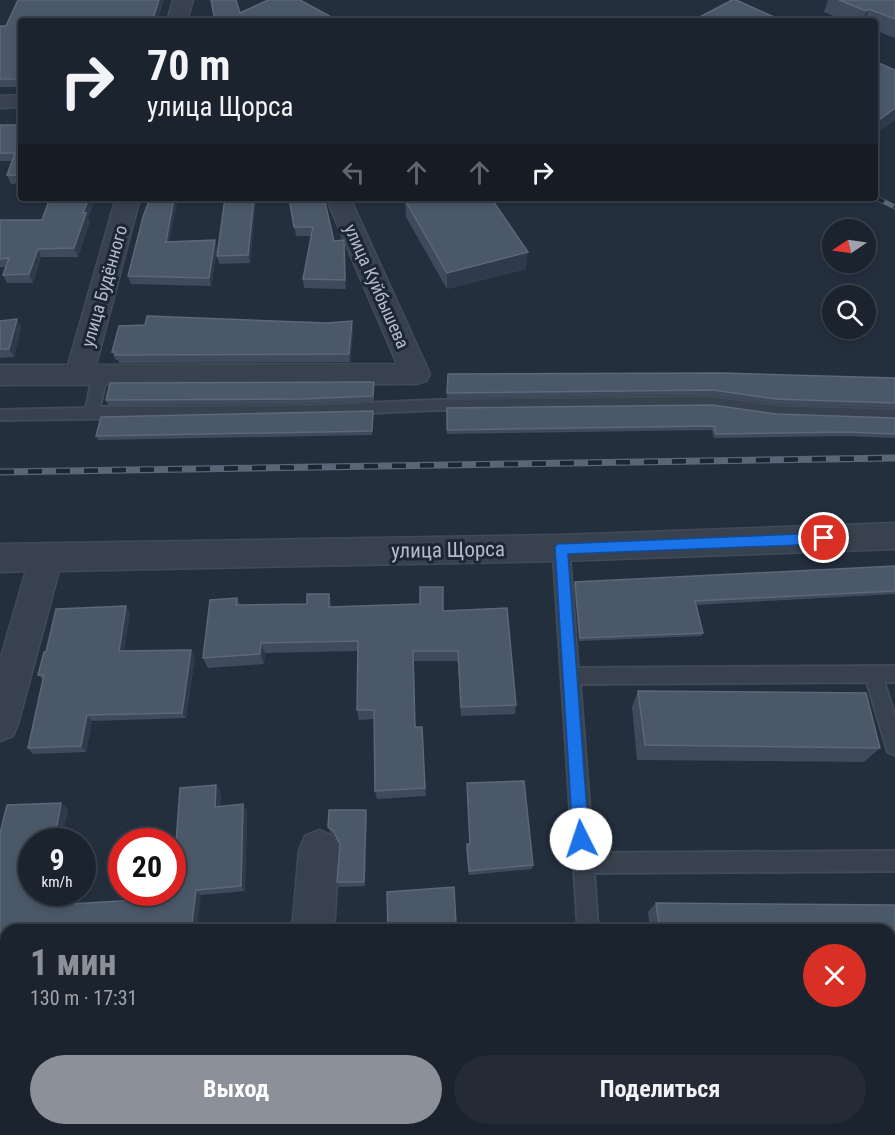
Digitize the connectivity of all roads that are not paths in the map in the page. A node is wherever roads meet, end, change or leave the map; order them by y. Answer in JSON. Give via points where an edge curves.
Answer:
{"nodes":[{"id":1,"x":183,"y":0,"type":"edge"},
{"id":2,"x":178,"y":18,"type":"edge"},
{"id":3,"x":18,"y":101,"type":"edge"},
{"id":4,"x":0,"y":102,"type":"edge"},
{"id":5,"x":127,"y":201,"type":"edge"},
{"id":6,"x":339,"y":201,"type":"edge"},
{"id":7,"x":90,"y":374,"type":"junction"},
{"id":8,"x":0,"y":375,"type":"edge"},
{"id":9,"x":92,"y":413,"type":"junction"},
{"id":10,"x":0,"y":415,"type":"edge"},
{"id":11,"x":895,"y":415,"type":"edge"},
{"id":12,"x":895,"y":536,"type":"edge"},
{"id":13,"x":561,"y":548,"type":"junction"},
{"id":14,"x":0,"y":558,"type":"edge"},
{"id":15,"x":46,"y":558,"type":"junction"},
{"id":16,"x":873,"y":674,"type":"junction"},
{"id":17,"x":895,"y":674,"type":"edge"},
{"id":18,"x":569,"y":676,"type":"junction"},
{"id":19,"x":0,"y":724,"type":"edge"},
{"id":20,"x":895,"y":746,"type":"edge"},
{"id":21,"x":319,"y":850,"type":"dead end"},
{"id":22,"x":895,"y":861,"type":"edge"},
{"id":23,"x":583,"y":862,"type":"junction"},
{"id":24,"x":313,"y":924,"type":"edge"},
{"id":25,"x":588,"y":924,"type":"edge"}],
"edges":[{"from":1,"to":2,"type":"street"},
{"from":3,"to":4,"type":"street"},
{"from":5,"to":7,"type":"street","name":"улица Будённого"},
{"from":6,"to":7,"type":"street","name":"улица Куйбышева","via":[[416,374]]},
{"from":7,"to":8,"type":"street"},
{"from":7,"to":9,"type":"lane"},
{"from":9,"to":10,"type":"lane"},
{"from":9,"to":11,"type":"lane","via":[[711,402],[774,411]]},
{"from":12,"to":13,"type":"street","name":"улица Щорса"},
{"from":13,"to":15,"type":"street","name":"улица Щорса"},
{"from":13,"to":18,"type":"lane"},
{"from":14,"to":15,"type":"street","name":"улица Щорса"},
{"from":15,"to":19,"type":"street"},
{"from":16,"to":17,"type":"lane"},
{"from":16,"to":18,"type":"lane"},
{"from":16,"to":20,"type":"lane"},
{"from":18,"to":23,"type":"lane"},
{"from":21,"to":24,"type":"street"},
{"from":22,"to":23,"type":"lane"},
{"from":23,"to":25,"type":"lane"}]}
